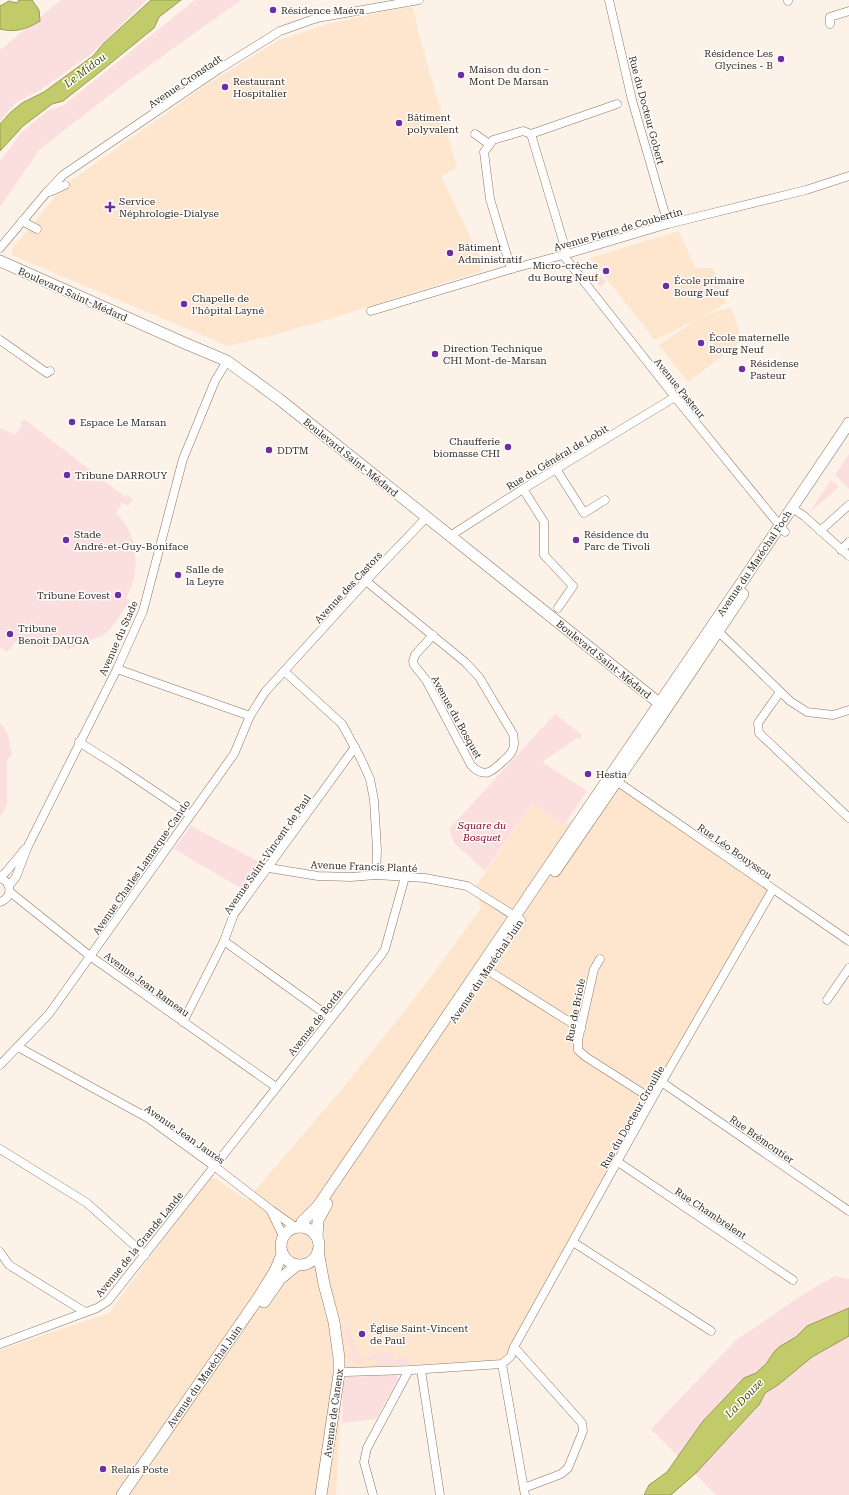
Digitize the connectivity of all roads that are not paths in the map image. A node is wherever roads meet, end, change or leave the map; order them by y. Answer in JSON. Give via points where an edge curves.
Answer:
{"nodes":[{"id":1,"x":419,"y":0,"type":"edge"},
{"id":2,"x":608,"y":0,"type":"edge"},
{"id":3,"x":849,"y":11,"type":"edge"},
{"id":4,"x":830,"y":24,"type":"dead end"},
{"id":5,"x":617,"y":104,"type":"dead end"},
{"id":6,"x":475,"y":134,"type":"dead end"},
{"id":7,"x":530,"y":134,"type":"junction"},
{"id":8,"x":489,"y":144,"type":"junction"},
{"id":9,"x":849,"y":176,"type":"edge"},
{"id":10,"x":65,"y":185,"type":"dead end"},
{"id":11,"x":46,"y":193,"type":"junction"},
{"id":12,"x":22,"y":221,"type":"junction"},
{"id":13,"x":668,"y":224,"type":"junction"},
{"id":14,"x":37,"y":229,"type":"dead end"},
{"id":15,"x":0,"y":248,"type":"edge"},
{"id":16,"x":565,"y":255,"type":"junction"},
{"id":17,"x":0,"y":261,"type":"edge"},
{"id":18,"x":510,"y":269,"type":"junction"},
{"id":19,"x":371,"y":311,"type":"dead end"},
{"id":20,"x":0,"y":340,"type":"edge"},
{"id":21,"x":227,"y":361,"type":"junction"},
{"id":22,"x":50,"y":370,"type":"dead end"},
{"id":23,"x":674,"y":398,"type":"junction"},
{"id":24,"x":849,"y":423,"type":"edge"},
{"id":25,"x":849,"y":435,"type":"edge"},
{"id":26,"x":556,"y":469,"type":"junction"},
{"id":27,"x":523,"y":489,"type":"junction"},
{"id":28,"x":605,"y":500,"type":"dead end"},
{"id":29,"x":849,"y":505,"type":"edge"},
{"id":30,"x":795,"y":510,"type":"junction"},
{"id":31,"x":427,"y":517,"type":"junction"},
{"id":32,"x":782,"y":529,"type":"junction"},
{"id":33,"x":820,"y":531,"type":"junction"},
{"id":34,"x":450,"y":536,"type":"junction"},
{"id":35,"x":849,"y":542,"type":"edge"},
{"id":36,"x":841,"y":550,"type":"junction"},
{"id":37,"x":849,"y":556,"type":"edge"},
{"id":38,"x":366,"y":581,"type":"junction"},
{"id":39,"x":558,"y":608,"type":"dead end"},
{"id":40,"x":714,"y":630,"type":"junction"},
{"id":41,"x":433,"y":634,"type":"junction"},
{"id":42,"x":117,"y":668,"type":"junction"},
{"id":43,"x":284,"y":670,"type":"junction"},
{"id":44,"x":780,"y":692,"type":"junction"},
{"id":45,"x":663,"y":706,"type":"junction"},
{"id":46,"x":849,"y":710,"type":"edge"},
{"id":47,"x":250,"y":716,"type":"junction"},
{"id":48,"x":79,"y":742,"type":"junction"},
{"id":49,"x":355,"y":747,"type":"junction"},
{"id":50,"x":614,"y":779,"type":"junction"},
{"id":51,"x":190,"y":815,"type":"junction"},
{"id":52,"x":849,"y":818,"type":"edge"},
{"id":53,"x":28,"y":846,"type":"junction"},
{"id":54,"x":269,"y":868,"type":"junction"},
{"id":55,"x":376,"y":875,"type":"junction"},
{"id":56,"x":0,"y":877,"type":"edge"},
{"id":57,"x":405,"y":877,"type":"junction"},
{"id":58,"x":10,"y":889,"type":"junction"},
{"id":59,"x":773,"y":889,"type":"junction"},
{"id":60,"x":0,"y":902,"type":"edge"},
{"id":61,"x":518,"y":918,"type":"junction"},
{"id":62,"x":224,"y":941,"type":"junction"},
{"id":63,"x":849,"y":941,"type":"edge"},
{"id":64,"x":90,"y":956,"type":"junction"},
{"id":65,"x":600,"y":959,"type":"dead end"},
{"id":66,"x":849,"y":968,"type":"edge"},
{"id":67,"x":483,"y":970,"type":"junction"},
{"id":68,"x":827,"y":1000,"type":"dead end"},
{"id":69,"x":331,"y":1018,"type":"junction"},
{"id":70,"x":183,"y":1022,"type":"junction"},
{"id":71,"x":581,"y":1029,"type":"junction"},
{"id":72,"x":18,"y":1047,"type":"junction"},
{"id":73,"x":0,"y":1065,"type":"edge"},
{"id":74,"x":663,"y":1083,"type":"junction"},
{"id":75,"x":276,"y":1088,"type":"junction"},
{"id":76,"x":652,"y":1099,"type":"junction"},
{"id":77,"x":0,"y":1149,"type":"edge"},
{"id":78,"x":618,"y":1162,"type":"junction"},
{"id":79,"x":214,"y":1166,"type":"junction"},
{"id":80,"x":271,"y":1210,"type":"junction"},
{"id":81,"x":849,"y":1211,"type":"edge"},
{"id":82,"x":298,"y":1227,"type":"junction"},
{"id":83,"x":283,"y":1236,"type":"junction"},
{"id":84,"x":317,"y":1237,"type":"junction"},
{"id":85,"x":573,"y":1242,"type":"junction"},
{"id":86,"x":318,"y":1251,"type":"junction"},
{"id":87,"x":0,"y":1252,"type":"edge"},
{"id":88,"x":282,"y":1254,"type":"junction"},
{"id":89,"x":145,"y":1255,"type":"junction"},
{"id":90,"x":299,"y":1265,"type":"junction"},
{"id":91,"x":794,"y":1280,"type":"dead end"},
{"id":92,"x":324,"y":1284,"type":"junction"},
{"id":93,"x":85,"y":1312,"type":"junction"},
{"id":94,"x":711,"y":1331,"type":"dead end"},
{"id":95,"x":0,"y":1344,"type":"edge"},
{"id":96,"x":514,"y":1347,"type":"junction"},
{"id":97,"x":502,"y":1364,"type":"junction"},
{"id":98,"x":409,"y":1370,"type":"junction"},
{"id":99,"x":421,"y":1370,"type":"junction"},
{"id":100,"x":339,"y":1374,"type":"junction"},
{"id":101,"x":524,"y":1491,"type":"edge"},
{"id":102,"x":122,"y":1495,"type":"edge"},
{"id":103,"x":130,"y":1495,"type":"edge"},
{"id":104,"x":321,"y":1495,"type":"edge"},
{"id":105,"x":373,"y":1495,"type":"edge"},
{"id":106,"x":440,"y":1495,"type":"edge"}],
"edges":[{"from":1,"to":11,"type":"street","name":"Avenue Cronstadt","via":[[317,18],[280,30],[218,69],[63,175]]},
{"from":2,"to":13,"type":"street","name":"Rue du Docteur Gobert","via":[[632,100]]},
{"from":3,"to":4,"type":"street","via":[[830,18]]},
{"from":5,"to":7,"type":"street"},
{"from":6,"to":8,"type":"street"},
{"from":7,"to":8,"type":"street","via":[[523,131],[493,140]]},
{"from":7,"to":16,"type":"street"},
{"from":8,"to":18,"type":"street","via":[[484,152],[490,199]]},
{"from":9,"to":13,"type":"street","name":"Avenue Pierre de Coubertin","via":[[806,190]]},
{"from":10,"to":11,"type":"street"},
{"from":11,"to":12,"type":"street","name":"Avenue Cronstadt"},
{"from":12,"to":14,"type":"street"},
{"from":12,"to":15,"type":"street","name":"Avenue Cronstadt"},
{"from":13,"to":16,"type":"street","name":"Avenue Pierre de Coubertin"},
{"from":16,"to":18,"type":"street","name":"Avenue Pierre de Coubertin"},
{"from":16,"to":23,"type":"street","name":"Avenue Pasteur"},
{"from":17,"to":21,"type":"main road","name":"Boulevard Saint-Médard"},
{"from":18,"to":19,"type":"street","name":"Avenue Pierre de Coubertin"},
{"from":20,"to":22,"type":"street","via":[[47,374]]},
{"from":21,"to":31,"type":"main road","name":"Boulevard Saint-Médard","via":[[265,388]]},
{"from":21,"to":42,"type":"street","name":"Avenue du Stade","via":[[183,459],[143,611]]},
{"from":23,"to":26,"type":"street","name":"Rue du Général de Lobit"},
{"from":23,"to":32,"type":"street","name":"Avenue Pasteur"},
{"from":24,"to":30,"type":"main road","name":"Avenue du Maréchal Foch"},
{"from":25,"to":30,"type":"main road","name":"Avenue du Maréchal Foch"},
{"from":26,"to":27,"type":"street","name":"Rue du Général de Lobit"},
{"from":26,"to":28,"type":"street","via":[[584,513]]},
{"from":27,"to":34,"type":"street","name":"Rue du Général de Lobit"},
{"from":27,"to":39,"type":"street","via":[[544,522],[544,555],[573,586]]},
{"from":29,"to":33,"type":"street"},
{"from":30,"to":32,"type":"main road","name":"Avenue du Maréchal Foch"},
{"from":30,"to":33,"type":"street"},
{"from":31,"to":34,"type":"main road","name":"Boulevard Saint-Médard"},
{"from":31,"to":38,"type":"street","name":"Avenue des Castors"},
{"from":32,"to":40,"type":"main road","name":"Avenue du Maréchal Foch"},
{"from":33,"to":36,"type":"street"},
{"from":34,"to":45,"type":"main road","name":"Boulevard Saint-Médard"},
{"from":35,"to":36,"type":"street"},
{"from":36,"to":37,"type":"street"},
{"from":38,"to":41,"type":"street","name":"Avenue du Bosquet"},
{"from":38,"to":43,"type":"street","name":"Avenue des Castors"},
{"from":40,"to":44,"type":"street"},
{"from":40,"to":45,"type":"main road","name":"Avenue du Maréchal Foch"},
{"from":41,"to":41,"type":"street","name":"Avenue du Bosquet","via":[[415,655],[414,665],[426,680],[471,765],[482,772],[490,772],[511,754],[513,734],[478,677]]},
{"from":42,"to":47,"type":"street"},
{"from":42,"to":48,"type":"street","name":"Avenue du Stade"},
{"from":43,"to":47,"type":"street","name":"Avenue Charles Lamarque-Cando","via":[[264,692]]},
{"from":43,"to":49,"type":"street","via":[[342,724]]},
{"from":44,"to":46,"type":"street","via":[[807,712],[834,715]]},
{"from":44,"to":52,"type":"street","via":[[758,723],[759,733]]},
{"from":45,"to":50,"type":"main road","name":"Avenue du Maréchal Juin"},
{"from":47,"to":51,"type":"street","name":"Avenue Charles Lamarque-Cando","via":[[234,754]]},
{"from":48,"to":51,"type":"street"},
{"from":48,"to":53,"type":"street","name":"Avenue du Stade"},
{"from":49,"to":54,"type":"street","name":"Avenue Saint-Vincent de Paul"},
{"from":49,"to":55,"type":"street","via":[[370,779],[374,800]]},
{"from":50,"to":59,"type":"street","name":"Rue Léo Bouyssou"},
{"from":50,"to":61,"type":"main road","name":"Avenue du Maréchal Juin"},
{"from":51,"to":64,"type":"street","name":"Avenue Charles Lamarque-Cando"},
{"from":53,"to":56,"type":"street","name":"Avenue du Stade"},
{"from":53,"to":58,"type":"street","name":"Avenue du Stade"},
{"from":54,"to":55,"type":"street","name":"Avenue Francis Planté","via":[[318,876]]},
{"from":54,"to":62,"type":"street","name":"Avenue Saint-Vincent de Paul","via":[[234,914]]},
{"from":55,"to":57,"type":"street","name":"Avenue Francis Planté"},
{"from":56,"to":58,"type":"street","name":"Avenue Jean Rameau","via":[[6,880]]},
{"from":57,"to":61,"type":"street","name":"Avenue Francis Planté","via":[[467,886]]},
{"from":57,"to":69,"type":"street","name":"Avenue de Borda","via":[[382,954]]},
{"from":58,"to":60,"type":"street","name":"Avenue du Stade","via":[[6,899]]},
{"from":58,"to":64,"type":"street","name":"Avenue Jean Rameau"},
{"from":59,"to":63,"type":"street","name":"Rue Léo Bouyssou"},
{"from":59,"to":74,"type":"street","name":"Rue du Docteur Grouille"},
{"from":61,"to":67,"type":"main road","name":"Avenue du Maréchal Juin"},
{"from":62,"to":69,"type":"street"},
{"from":62,"to":70,"type":"street","name":"Avenue Saint-Vincent de Paul"},
{"from":64,"to":70,"type":"street","name":"Avenue Jean Rameau"},
{"from":64,"to":72,"type":"street","name":"Avenue Charles Lamarque-Cando","via":[[49,1014]]},
{"from":65,"to":71,"type":"street","name":"Rue de Briole","via":[[594,969]]},
{"from":66,"to":68,"type":"street"},
{"from":67,"to":71,"type":"street","via":[[492,973]]},
{"from":67,"to":82,"type":"main road","name":"Avenue du Maréchal Juin","via":[[318,1206]]},
{"from":67,"to":84,"type":"main road","name":"Avenue du Maréchal Juin","via":[[322,1210],[318,1220]]},
{"from":69,"to":75,"type":"street","name":"Avenue de Borda"},
{"from":70,"to":75,"type":"street","name":"Avenue Jean Rameau"},
{"from":71,"to":76,"type":"street","name":"Rue de Briole","via":[[578,1050]]},
{"from":72,"to":73,"type":"street","name":"Avenue Charles Lamarque-Cando"},
{"from":72,"to":79,"type":"street","name":"Avenue Jean Jaurès","via":[[148,1118]]},
{"from":74,"to":76,"type":"street","name":"Rue du Docteur Grouille"},
{"from":74,"to":81,"type":"street","name":"Rue Brémontier"},
{"from":75,"to":79,"type":"street","name":"Avenue de Borda"},
{"from":76,"to":78,"type":"street","name":"Rue du Docteur Grouille"},
{"from":77,"to":89,"type":"street","via":[[87,1203]]},
{"from":78,"to":85,"type":"street","name":"Rue du Docteur Grouille"},
{"from":78,"to":91,"type":"street","name":"Rue Chambrelent"},
{"from":79,"to":80,"type":"street","name":"Avenue Jean Jaurès"},
{"from":79,"to":89,"type":"street","name":"Avenue de la Grande Lande"},
{"from":80,"to":82,"type":"street","name":"Avenue Jean Jaurès"},
{"from":80,"to":83,"type":"street","name":"Avenue Jean Jaurès"},
{"from":82,"to":83,"type":"main road"},
{"from":82,"to":84,"type":"main road","via":[[310,1230]]},
{"from":83,"to":88,"type":"main road","via":[[280,1248]]},
{"from":84,"to":86,"type":"main road"},
{"from":85,"to":94,"type":"street"},
{"from":85,"to":96,"type":"street","name":"Rue du Docteur Grouille"},
{"from":86,"to":90,"type":"main road","via":[[310,1262]]},
{"from":86,"to":92,"type":"main road","name":"Avenue de Canenx"},
{"from":87,"to":93,"type":"street","via":[[9,1265]]},
{"from":88,"to":90,"type":"main road","via":[[288,1261]]},
{"from":88,"to":102,"type":"main road","name":"Avenue du Maréchal Juin","via":[[257,1300]]},
{"from":89,"to":93,"type":"street","name":"Avenue de la Grande Lande","via":[[108,1301]]},
{"from":90,"to":92,"type":"main road","via":[[313,1272]]},
{"from":90,"to":103,"type":"main road","name":"Avenue du Maréchal Juin","via":[[287,1272],[274,1287]]},
{"from":92,"to":100,"type":"main road","name":"Avenue de Canenx","via":[[334,1322]]},
{"from":93,"to":95,"type":"street","name":"Avenue de la Grande Lande"},
{"from":96,"to":97,"type":"street","name":"Rue du Docteur Grouille","via":[[511,1356]]},
{"from":96,"to":101,"type":"street","via":[[582,1423],[583,1431],[568,1468],[561,1474]]},
{"from":97,"to":99,"type":"street"},
{"from":97,"to":101,"type":"street"},
{"from":98,"to":99,"type":"street"},
{"from":98,"to":100,"type":"street"},
{"from":98,"to":105,"type":"street","via":[[367,1448],[364,1462]]},
{"from":99,"to":106,"type":"street"},
{"from":100,"to":104,"type":"main road","name":"Avenue de Canenx"}]}
